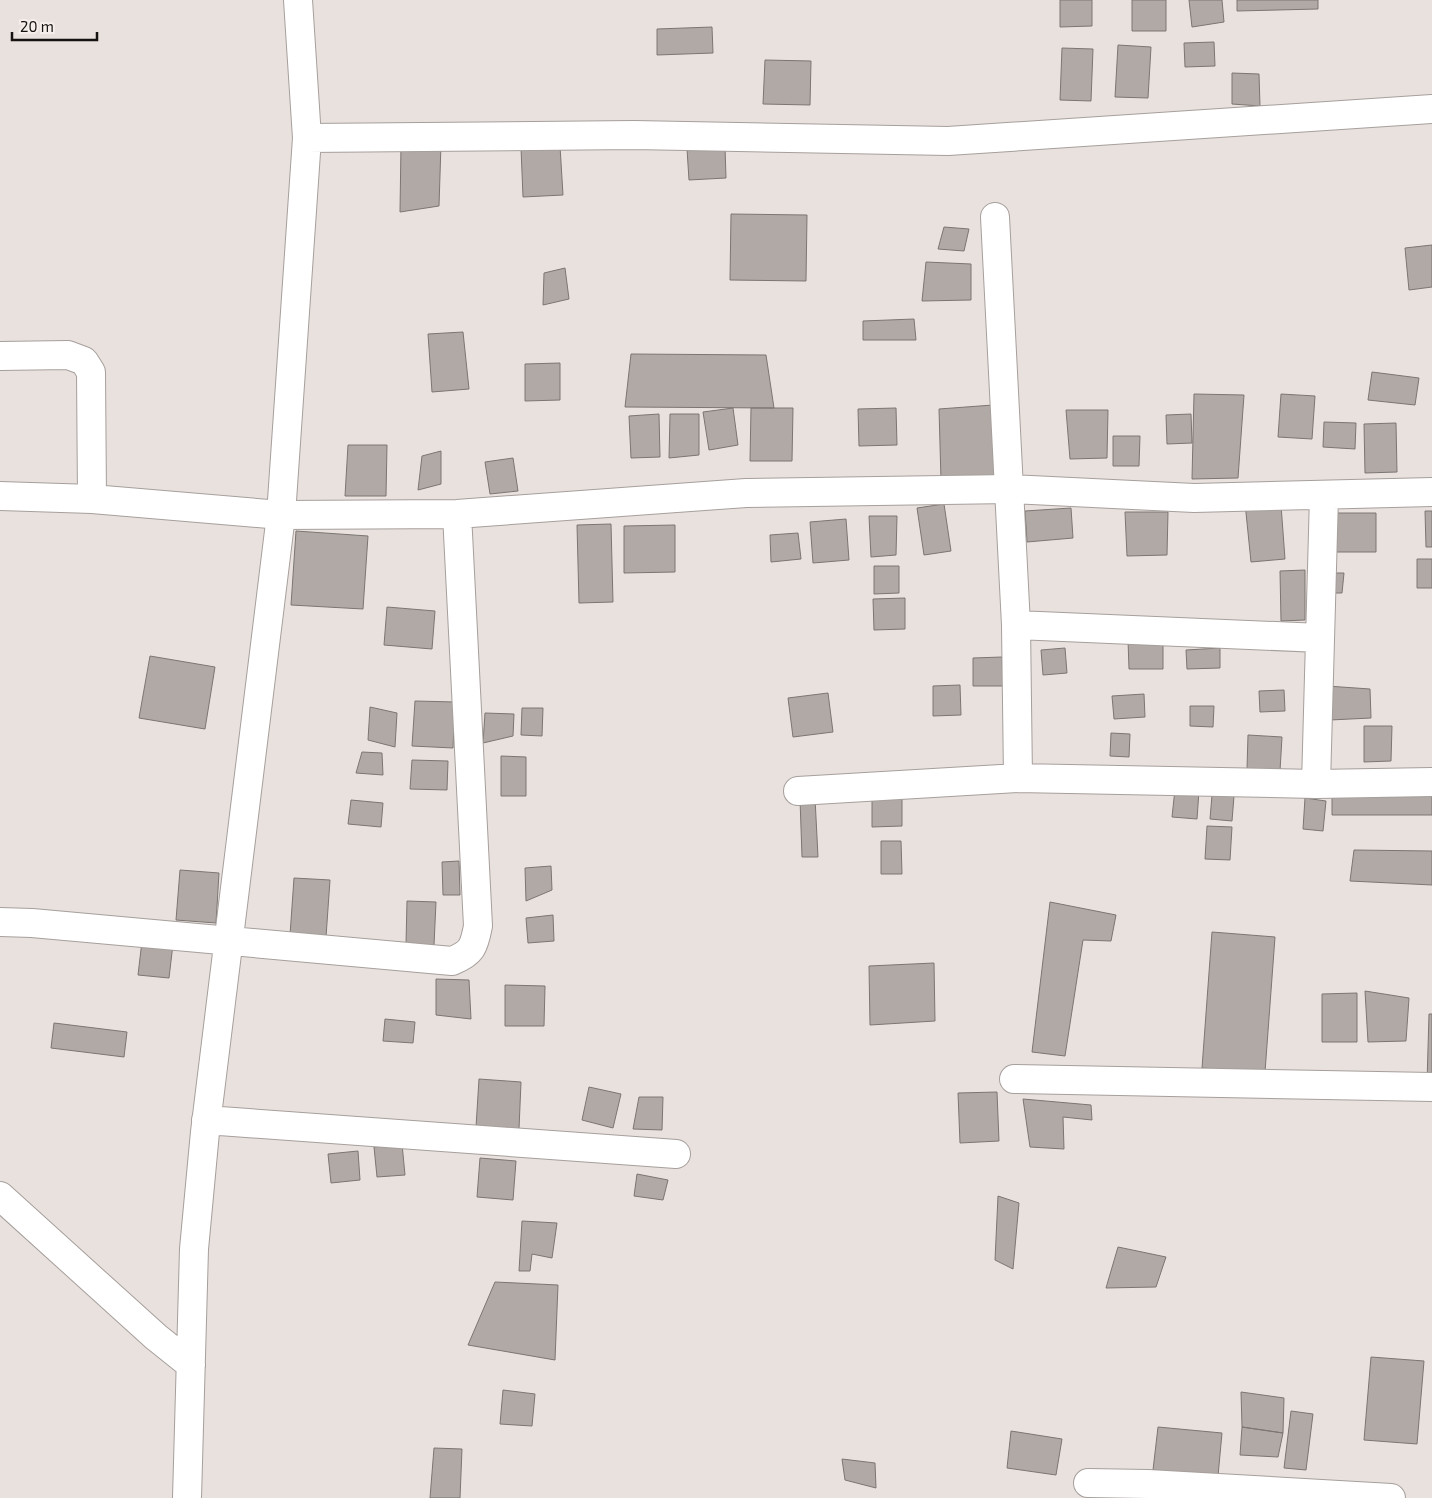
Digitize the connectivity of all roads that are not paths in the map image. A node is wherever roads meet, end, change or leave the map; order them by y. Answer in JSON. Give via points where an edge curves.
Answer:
{"nodes":[{"id":1,"x":298,"y":0,"type":"edge"},
{"id":2,"x":1432,"y":108,"type":"edge"},
{"id":3,"x":307,"y":138,"type":"junction"},
{"id":4,"x":995,"y":217,"type":"dead end"},
{"id":5,"x":0,"y":356,"type":"edge"},
{"id":6,"x":1010,"y":489,"type":"junction"},
{"id":7,"x":1432,"y":492,"type":"edge"},
{"id":8,"x":0,"y":496,"type":"edge"},
{"id":9,"x":1324,"y":496,"type":"junction"},
{"id":10,"x":92,"y":499,"type":"junction"},
{"id":11,"x":456,"y":514,"type":"junction"},
{"id":12,"x":280,"y":515,"type":"junction"},
{"id":13,"x":1016,"y":625,"type":"junction"},
{"id":14,"x":1320,"y":638,"type":"junction"},
{"id":15,"x":1018,"y":778,"type":"junction"},
{"id":16,"x":1432,"y":782,"type":"edge"},
{"id":17,"x":1316,"y":784,"type":"junction"},
{"id":18,"x":798,"y":791,"type":"dead end"},
{"id":19,"x":0,"y":922,"type":"edge"},
{"id":20,"x":228,"y":941,"type":"junction"},
{"id":21,"x":1014,"y":1079,"type":"dead end"},
{"id":22,"x":1432,"y":1087,"type":"edge"},
{"id":23,"x":206,"y":1120,"type":"junction"},
{"id":24,"x":676,"y":1154,"type":"dead end"},
{"id":25,"x":0,"y":1196,"type":"edge"},
{"id":26,"x":191,"y":1365,"type":"junction"},
{"id":27,"x":1088,"y":1484,"type":"dead end"},
{"id":28,"x":187,"y":1498,"type":"edge"},
{"id":29,"x":1391,"y":1498,"type":"edge"}],
"edges":[{"from":1,"to":3,"type":"street"},
{"from":2,"to":3,"type":"street","via":[[948,141],[634,135]]},
{"from":3,"to":12,"type":"street"},
{"from":4,"to":6,"type":"street"},
{"from":5,"to":10,"type":"street","via":[[68,355],[84,361],[91,372]]},
{"from":6,"to":9,"type":"street","via":[[1194,498]]},
{"from":6,"to":11,"type":"street","via":[[746,494]]},
{"from":6,"to":13,"type":"street"},
{"from":7,"to":9,"type":"street"},
{"from":8,"to":10,"type":"street"},
{"from":9,"to":14,"type":"street"},
{"from":10,"to":12,"type":"street"},
{"from":11,"to":12,"type":"street"},
{"from":11,"to":20,"type":"street","via":[[478,926],[476,940],[468,955],[452,961]]},
{"from":12,"to":20,"type":"street"},
{"from":13,"to":14,"type":"street"},
{"from":13,"to":15,"type":"street"},
{"from":14,"to":17,"type":"street"},
{"from":15,"to":17,"type":"street"},
{"from":15,"to":18,"type":"street"},
{"from":16,"to":17,"type":"street"},
{"from":19,"to":20,"type":"street","via":[[32,922]]},
{"from":20,"to":23,"type":"street"},
{"from":21,"to":22,"type":"street"},
{"from":23,"to":24,"type":"street"},
{"from":23,"to":26,"type":"street","via":[[194,1249]]},
{"from":25,"to":26,"type":"street"},
{"from":26,"to":28,"type":"street"},
{"from":27,"to":29,"type":"street","via":[[1148,1484]]}]}
